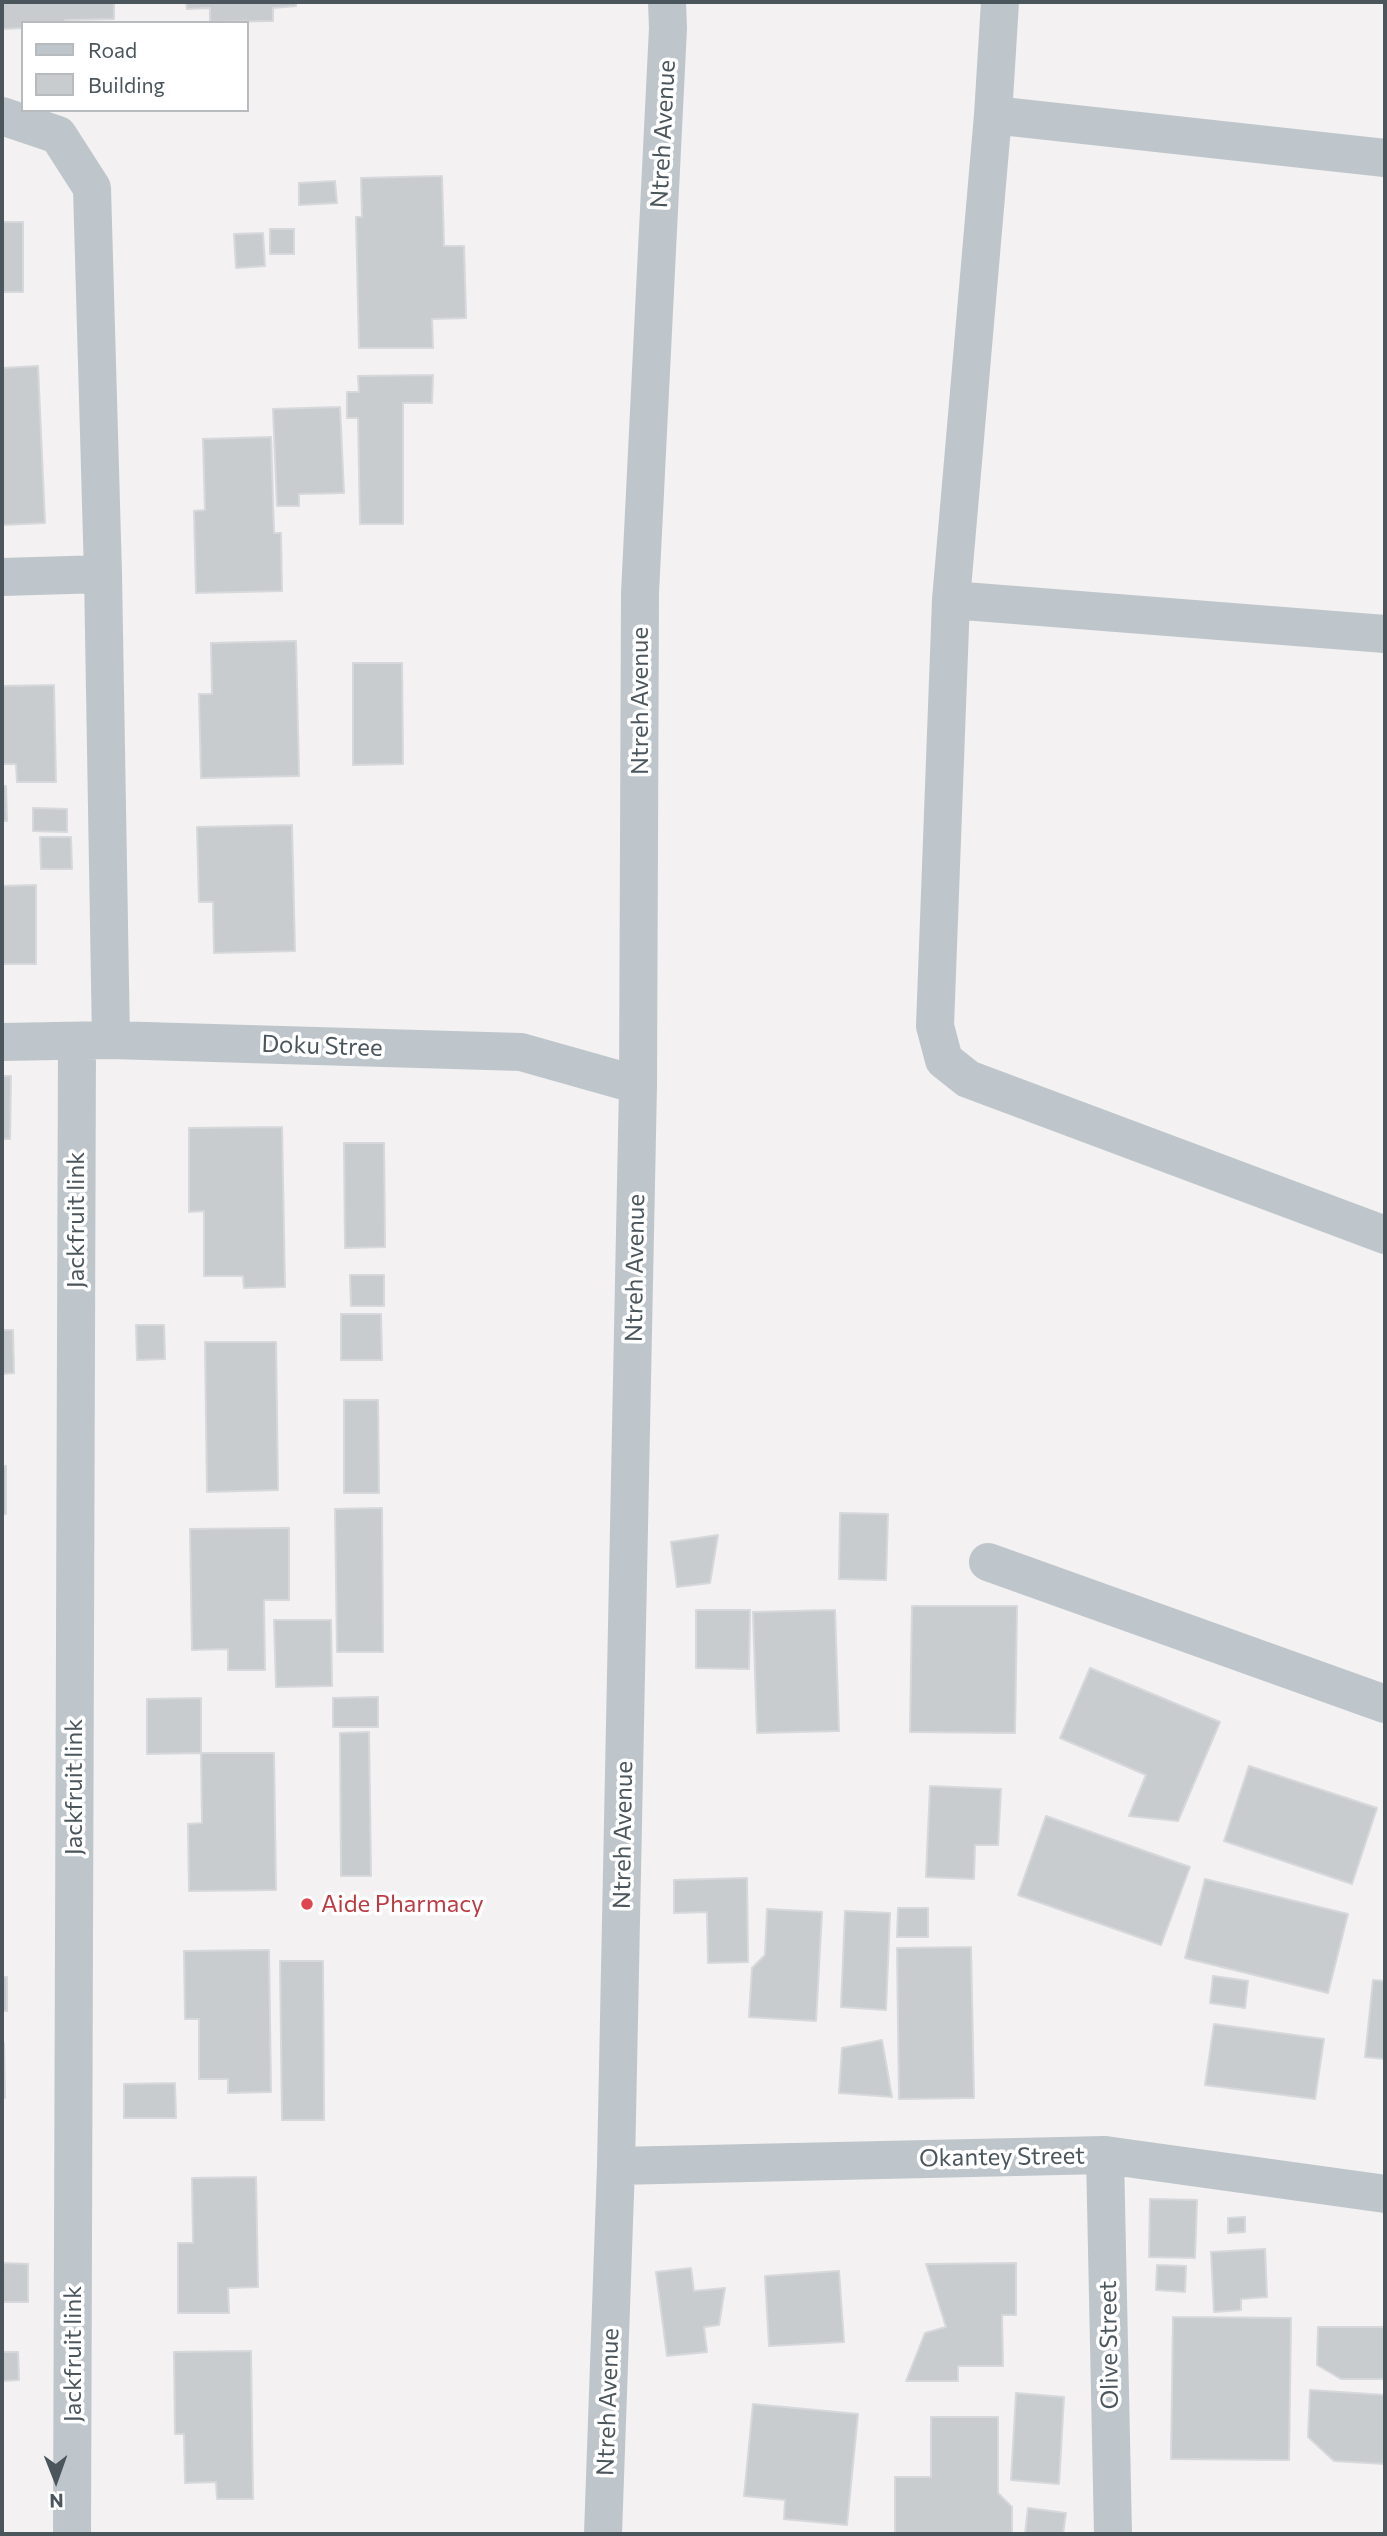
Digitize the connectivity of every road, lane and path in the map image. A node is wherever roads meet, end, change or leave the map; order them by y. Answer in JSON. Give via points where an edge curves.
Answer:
{"nodes":[{"id":1,"x":667,"y":2,"type":"edge"},
{"id":2,"x":1000,"y":2,"type":"edge"},
{"id":3,"x":993,"y":115,"type":"junction"},
{"id":4,"x":2,"y":116,"type":"edge"},
{"id":5,"x":1385,"y":158,"type":"edge"},
{"id":6,"x":103,"y":574,"type":"junction"},
{"id":7,"x":2,"y":577,"type":"edge"},
{"id":8,"x":951,"y":600,"type":"junction"},
{"id":9,"x":1385,"y":634,"type":"edge"},
{"id":10,"x":94,"y":1040,"type":"junction"},
{"id":11,"x":2,"y":1042,"type":"edge"},
{"id":12,"x":638,"y":1085,"type":"junction"},
{"id":13,"x":1385,"y":1235,"type":"edge"},
{"id":14,"x":988,"y":1562,"type":"dead end"},
{"id":15,"x":1385,"y":1704,"type":"edge"},
{"id":16,"x":1105,"y":2155,"type":"junction"},
{"id":17,"x":616,"y":2166,"type":"junction"},
{"id":18,"x":1385,"y":2194,"type":"edge"},
{"id":19,"x":72,"y":2534,"type":"edge"},
{"id":20,"x":603,"y":2534,"type":"edge"},
{"id":21,"x":1113,"y":2534,"type":"edge"}],
"edges":[{"from":1,"to":12,"type":"street","name":"Ntreh Avenue","via":[[640,593]]},
{"from":2,"to":3,"type":"street"},
{"from":3,"to":5,"type":"street"},
{"from":3,"to":8,"type":"street"},
{"from":4,"to":6,"type":"street","name":"Jackfruit link","via":[[58,135],[92,188]]},
{"from":6,"to":7,"type":"street"},
{"from":6,"to":10,"type":"street","name":"Jackfruit link"},
{"from":8,"to":9,"type":"street"},
{"from":8,"to":13,"type":"street","via":[[935,1026],[944,1060],[968,1079]]},
{"from":10,"to":11,"type":"street","name":"Doku Stree"},
{"from":10,"to":12,"type":"street","name":"Doku Stree","via":[[521,1052]]},
{"from":10,"to":19,"type":"street","name":"Jackfruit link"},
{"from":12,"to":17,"type":"street","name":"Ntreh Avenue"},
{"from":14,"to":15,"type":"street"},
{"from":16,"to":17,"type":"street","name":"Okantey Street"},
{"from":16,"to":18,"type":"street","name":"Okantey Street"},
{"from":16,"to":21,"type":"street","name":"Olive Street"},
{"from":17,"to":20,"type":"street","name":"Ntreh Avenue"}]}
